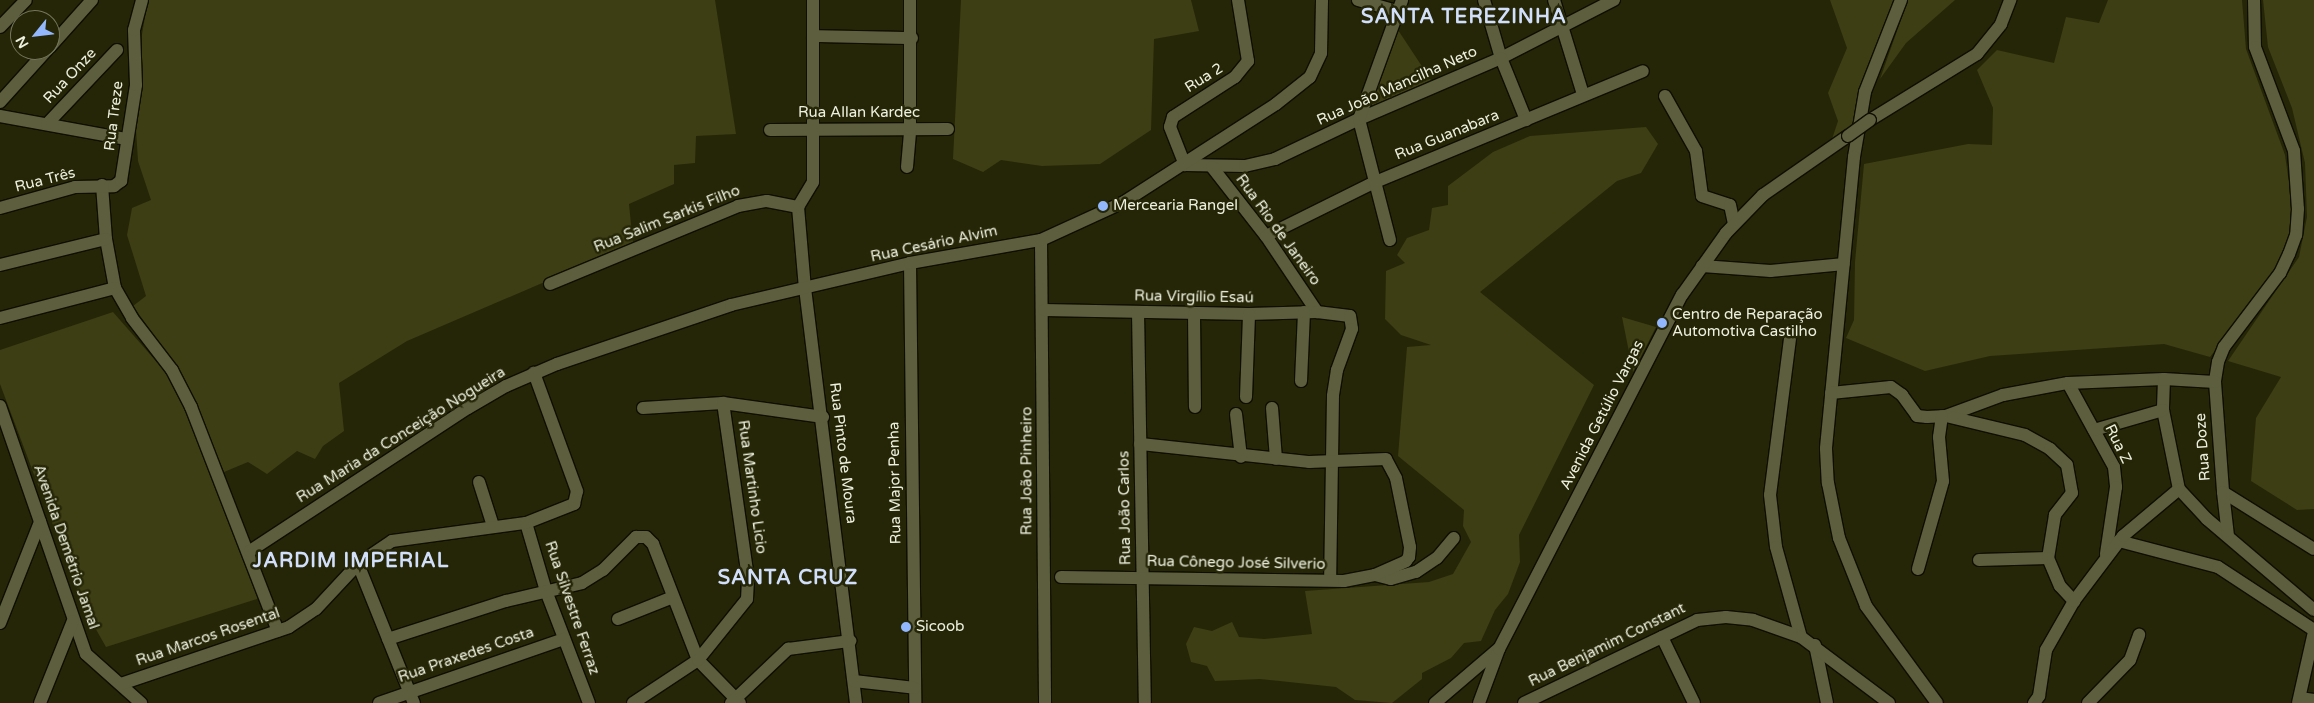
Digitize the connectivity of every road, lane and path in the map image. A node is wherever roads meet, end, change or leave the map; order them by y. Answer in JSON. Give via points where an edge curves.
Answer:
{"nodes":[{"id":1,"x":26,"y":0,"type":"edge"},
{"id":2,"x":92,"y":0,"type":"edge"},
{"id":3,"x":142,"y":0,"type":"edge"},
{"id":4,"x":813,"y":0,"type":"edge"},
{"id":5,"x":910,"y":0,"type":"edge"},
{"id":6,"x":1238,"y":0,"type":"edge"},
{"id":7,"x":1322,"y":0,"type":"edge"},
{"id":8,"x":1358,"y":0,"type":"edge"},
{"id":9,"x":1484,"y":0,"type":"edge"},
{"id":10,"x":1554,"y":0,"type":"edge"},
{"id":11,"x":1614,"y":0,"type":"edge"},
{"id":12,"x":1901,"y":0,"type":"edge"},
{"id":13,"x":2010,"y":0,"type":"edge"},
{"id":14,"x":2254,"y":0,"type":"edge"},
{"id":15,"x":1401,"y":6,"type":"edge"},
{"id":16,"x":0,"y":27,"type":"edge"},
{"id":17,"x":1563,"y":28,"type":"junction"},
{"id":18,"x":60,"y":36,"type":"edge"},
{"id":19,"x":813,"y":36,"type":"junction"},
{"id":20,"x":912,"y":38,"type":"junction"},
{"id":21,"x":117,"y":50,"type":"dead end"},
{"id":22,"x":1501,"y":58,"type":"junction"},
{"id":23,"x":38,"y":60,"type":"edge"},
{"id":24,"x":1643,"y":71,"type":"dead end"},
{"id":25,"x":1583,"y":94,"type":"junction"},
{"id":26,"x":1665,"y":96,"type":"dead end"},
{"id":27,"x":0,"y":102,"type":"edge"},
{"id":28,"x":0,"y":116,"type":"edge"},
{"id":29,"x":1358,"y":119,"type":"junction"},
{"id":30,"x":1526,"y":120,"type":"junction"},
{"id":31,"x":48,"y":124,"type":"junction"},
{"id":32,"x":948,"y":129,"type":"dead end"},
{"id":33,"x":770,"y":130,"type":"dead end"},
{"id":34,"x":814,"y":130,"type":"junction"},
{"id":35,"x":910,"y":130,"type":"junction"},
{"id":36,"x":127,"y":139,"type":"junction"},
{"id":37,"x":1185,"y":165,"type":"junction"},
{"id":38,"x":907,"y":167,"type":"dead end"},
{"id":39,"x":1212,"y":167,"type":"junction"},
{"id":40,"x":123,"y":176,"type":"joint"},
{"id":41,"x":1373,"y":183,"type":"junction"},
{"id":42,"x":102,"y":185,"type":"junction"},
{"id":43,"x":798,"y":207,"type":"junction"},
{"id":44,"x":0,"y":208,"type":"edge"},
{"id":45,"x":1734,"y":224,"type":"junction"},
{"id":46,"x":1266,"y":236,"type":"junction"},
{"id":47,"x":106,"y":239,"type":"junction"},
{"id":48,"x":1041,"y":240,"type":"junction"},
{"id":49,"x":1390,"y":240,"type":"dead end"},
{"id":50,"x":910,"y":263,"type":"junction"},
{"id":51,"x":1844,"y":264,"type":"junction"},
{"id":52,"x":0,"y":265,"type":"edge"},
{"id":53,"x":1702,"y":266,"type":"junction"},
{"id":54,"x":550,"y":284,"type":"dead end"},
{"id":55,"x":115,"y":288,"type":"junction"},
{"id":56,"x":805,"y":288,"type":"junction"},
{"id":57,"x":1044,"y":310,"type":"junction"},
{"id":58,"x":1138,"y":312,"type":"junction"},
{"id":59,"x":1304,"y":312,"type":"junction"},
{"id":60,"x":1317,"y":312,"type":"junction"},
{"id":61,"x":1194,"y":314,"type":"junction"},
{"id":62,"x":1249,"y":314,"type":"junction"},
{"id":63,"x":0,"y":318,"type":"edge"},
{"id":64,"x":1791,"y":331,"type":"dead end"},
{"id":65,"x":534,"y":373,"type":"junction"},
{"id":66,"x":2164,"y":379,"type":"junction"},
{"id":67,"x":1301,"y":382,"type":"dead end"},
{"id":68,"x":2215,"y":382,"type":"junction"},
{"id":69,"x":2068,"y":383,"type":"junction"},
{"id":70,"x":1831,"y":393,"type":"junction"},
{"id":71,"x":1246,"y":397,"type":"dead end"},
{"id":72,"x":723,"y":403,"type":"junction"},
{"id":73,"x":0,"y":406,"type":"edge"},
{"id":74,"x":1195,"y":407,"type":"dead end"},
{"id":75,"x":643,"y":408,"type":"dead end"},
{"id":76,"x":1272,"y":408,"type":"dead end"},
{"id":77,"x":2163,"y":410,"type":"junction"},
{"id":78,"x":1236,"y":414,"type":"dead end"},
{"id":79,"x":1944,"y":416,"type":"junction"},
{"id":80,"x":823,"y":418,"type":"junction"},
{"id":81,"x":2094,"y":430,"type":"junction"},
{"id":82,"x":1140,"y":444,"type":"junction"},
{"id":83,"x":1241,"y":457,"type":"junction"},
{"id":84,"x":1276,"y":459,"type":"junction"},
{"id":85,"x":1332,"y":462,"type":"junction"},
{"id":86,"x":479,"y":482,"type":"dead end"},
{"id":87,"x":2179,"y":489,"type":"junction"},
{"id":88,"x":2223,"y":492,"type":"junction"},
{"id":89,"x":40,"y":522,"type":"junction"},
{"id":90,"x":526,"y":523,"type":"junction"},
{"id":91,"x":493,"y":526,"type":"junction"},
{"id":92,"x":2109,"y":526,"type":"junction"},
{"id":93,"x":2228,"y":536,"type":"junction"},
{"id":94,"x":1454,"y":538,"type":"dead end"},
{"id":95,"x":2121,"y":538,"type":"junction"},
{"id":96,"x":2314,"y":549,"type":"edge"},
{"id":97,"x":250,"y":551,"type":"junction"},
{"id":98,"x":2106,"y":554,"type":"junction"},
{"id":99,"x":2048,"y":558,"type":"junction"},
{"id":100,"x":1979,"y":560,"type":"dead end"},
{"id":101,"x":358,"y":564,"type":"junction"},
{"id":102,"x":1918,"y":569,"type":"dead end"},
{"id":103,"x":1375,"y":575,"type":"junction"},
{"id":104,"x":1062,"y":577,"type":"dead end"},
{"id":105,"x":1142,"y":578,"type":"junction"},
{"id":106,"x":1330,"y":580,"type":"junction"},
{"id":107,"x":546,"y":591,"type":"junction"},
{"id":108,"x":673,"y":597,"type":"junction"},
{"id":109,"x":2074,"y":601,"type":"junction"},
{"id":110,"x":2314,"y":610,"type":"edge"},
{"id":111,"x":618,"y":619,"type":"dead end"},
{"id":112,"x":73,"y":621,"type":"junction"},
{"id":113,"x":0,"y":623,"type":"edge"},
{"id":114,"x":278,"y":631,"type":"junction"},
{"id":115,"x":2314,"y":631,"type":"edge"},
{"id":116,"x":2139,"y":635,"type":"dead end"},
{"id":117,"x":1801,"y":636,"type":"junction"},
{"id":118,"x":1662,"y":637,"type":"junction"},
{"id":119,"x":388,"y":639,"type":"junction"},
{"id":120,"x":564,"y":639,"type":"junction"},
{"id":121,"x":850,"y":641,"type":"junction"},
{"id":122,"x":1815,"y":645,"type":"junction"},
{"id":123,"x":1499,"y":649,"type":"junction"},
{"id":124,"x":698,"y":660,"type":"junction"},
{"id":125,"x":1463,"y":680,"type":"junction"},
{"id":126,"x":854,"y":681,"type":"junction"},
{"id":127,"x":121,"y":684,"type":"junction"},
{"id":128,"x":915,"y":688,"type":"junction"},
{"id":129,"x":412,"y":698,"type":"edge"},
{"id":130,"x":1481,"y":699,"type":"edge"},
{"id":131,"x":2299,"y":700,"type":"edge"},
{"id":132,"x":2314,"y":700,"type":"edge"},
{"id":133,"x":736,"y":702,"type":"edge"},
{"id":134,"x":40,"y":703,"type":"edge"},
{"id":135,"x":125,"y":703,"type":"edge"},
{"id":136,"x":141,"y":703,"type":"edge"},
{"id":137,"x":379,"y":703,"type":"edge"},
{"id":138,"x":589,"y":703,"type":"edge"},
{"id":139,"x":633,"y":703,"type":"edge"},
{"id":140,"x":856,"y":703,"type":"edge"},
{"id":141,"x":915,"y":703,"type":"edge"},
{"id":142,"x":1044,"y":703,"type":"edge"},
{"id":143,"x":1145,"y":703,"type":"edge"},
{"id":144,"x":1435,"y":703,"type":"edge"},
{"id":145,"x":1524,"y":703,"type":"edge"},
{"id":146,"x":1694,"y":703,"type":"edge"},
{"id":147,"x":1828,"y":703,"type":"edge"},
{"id":148,"x":1889,"y":703,"type":"edge"},
{"id":149,"x":1937,"y":703,"type":"edge"},
{"id":150,"x":2034,"y":703,"type":"edge"},
{"id":151,"x":2088,"y":703,"type":"edge"}],
"edges":[{"from":1,"to":16,"type":"street"},
{"from":2,"to":18,"type":"street"},
{"from":3,"to":36,"type":"street","name":"Rua Treze","via":[[134,30],[136,85]]},
{"from":4,"to":19,"type":"street"},
{"from":5,"to":20,"type":"street"},
{"from":6,"to":37,"type":"street","name":"Rua 2","via":[[1248,61],[1235,77],[1173,117],[1170,127]]},
{"from":7,"to":37,"type":"street","name":"Rua Cesário Alvim","via":[[1321,53],[1310,77]]},
{"from":8,"to":15,"type":"street"},
{"from":9,"to":22,"type":"street"},
{"from":10,"to":17,"type":"street"},
{"from":11,"to":17,"type":"street","name":"Rua João Mancilha Neto"},
{"from":12,"to":51,"type":"street","via":[[1864,99],[1850,185]]},
{"from":13,"to":45,"type":"street","name":"Avenida Getúlio Vargas","bridge":true,"via":[[2001,24],[1977,54],[1793,171],[1762,195]]},
{"from":14,"to":68,"type":"street","name":"Rua Doze","via":[[2254,33],[2260,65],[2294,151],[2298,201],[2296,235],[2280,273],[2224,347]]},
{"from":15,"to":29,"type":"street"},
{"from":17,"to":22,"type":"street","name":"Rua João Mancilha Neto"},
{"from":17,"to":25,"type":"street"},
{"from":19,"to":20,"type":"street"},
{"from":19,"to":34,"type":"street"},
{"from":20,"to":35,"type":"street"},
{"from":21,"to":31,"type":"street","name":"Rua Onze"},
{"from":22,"to":29,"type":"street","name":"Rua João Mancilha Neto"},
{"from":22,"to":30,"type":"street"},
{"from":23,"to":27,"type":"street"},
{"from":24,"to":25,"type":"street","name":"Rua Guanabara"},
{"from":25,"to":30,"type":"street","name":"Rua Guanabara"},
{"from":26,"to":45,"type":"street","via":[[1697,156],[1702,196],[1730,205]]},
{"from":28,"to":31,"type":"street"},
{"from":29,"to":39,"type":"street","name":"Rua João Mancilha Neto","via":[[1275,159],[1244,166]]},
{"from":29,"to":41,"type":"street"},
{"from":30,"to":41,"type":"street","name":"Rua Guanabara"},
{"from":31,"to":36,"type":"street"},
{"from":32,"to":35,"type":"street","name":"Rua Allan Kardec"},
{"from":33,"to":34,"type":"street","name":"Rua Allan Kardec"},
{"from":34,"to":35,"type":"street","name":"Rua Allan Kardec"},
{"from":34,"to":43,"type":"street","via":[[812,182]]},
{"from":35,"to":38,"type":"street"},
{"from":36,"to":40,"type":"street","name":"Rua Treze"},
{"from":37,"to":39,"type":"street","name":"Rua João Mancilha Neto"},
{"from":37,"to":48,"type":"street","name":"Rua Cesário Alvim","via":[[1124,202]]},
{"from":39,"to":46,"type":"street","name":"Rua Rio de Janeiro"},
{"from":40,"to":42,"type":"street","name":"Rua Três","via":[[114,186]]},
{"from":41,"to":46,"type":"street","name":"Rua Guanabara"},
{"from":41,"to":49,"type":"street"},
{"from":42,"to":44,"type":"street","name":"Rua Três","via":[[75,187]]},
{"from":42,"to":47,"type":"street"},
{"from":43,"to":54,"type":"street","name":"Rua Salim Sarkis Filho","via":[[767,201],[738,206]]},
{"from":43,"to":56,"type":"street","name":"Rua Pinto de Moura"},
{"from":45,"to":53,"type":"street","name":"Avenida Getúlio Vargas"},
{"from":46,"to":60,"type":"street","name":"Rua Rio de Janeiro"},
{"from":47,"to":52,"type":"street"},
{"from":47,"to":55,"type":"street"},
{"from":48,"to":50,"type":"street","name":"Rua Cesário Alvim"},
{"from":48,"to":57,"type":"street","name":"Rua João Pinheiro"},
{"from":50,"to":56,"type":"street","name":"Rua Cesário Alvim"},
{"from":50,"to":128,"type":"street","name":"Rua Major Penha"},
{"from":51,"to":53,"type":"street","via":[[1771,271]]},
{"from":51,"to":70,"type":"street"},
{"from":53,"to":123,"type":"street","name":"Avenida Getúlio Vargas","via":[[1644,366]]},
{"from":55,"to":63,"type":"street"},
{"from":55,"to":97,"type":"street","via":[[179,384]]},
{"from":56,"to":65,"type":"street","name":"Rua Maria da Conceição Nogueira","via":[[696,316]]},
{"from":56,"to":80,"type":"street","name":"Rua Pinto de Moura"},
{"from":57,"to":58,"type":"street","name":"Rua Virgílio Esaú"},
{"from":57,"to":142,"type":"street","name":"Rua João Pinheiro"},
{"from":58,"to":61,"type":"street","name":"Rua Virgílio Esaú"},
{"from":58,"to":82,"type":"street","name":"Rua João Carlos"},
{"from":59,"to":60,"type":"street","name":"Rua Virgílio Esaú"},
{"from":59,"to":62,"type":"street","name":"Rua Virgílio Esaú"},
{"from":59,"to":67,"type":"street"},
{"from":60,"to":85,"type":"street","name":"Rua Virgílio Esaú","via":[[1344,314],[1353,323],[1336,379]]},
{"from":61,"to":62,"type":"street","name":"Rua Virgílio Esaú"},
{"from":61,"to":74,"type":"street"},
{"from":62,"to":71,"type":"street"},
{"from":64,"to":117,"type":"street","via":[[1770,496],[1776,547]]},
{"from":65,"to":90,"type":"street","name":"Rua Marcos Rosental","via":[[577,491],[576,501],[570,506]]},
{"from":65,"to":97,"type":"street","name":"Rua Maria da Conceição Nogueira","via":[[468,408]]},
{"from":66,"to":68,"type":"street"},
{"from":66,"to":69,"type":"street"},
{"from":66,"to":77,"type":"street"},
{"from":68,"to":88,"type":"street","name":"Rua Doze"},
{"from":69,"to":79,"type":"street","via":[[2003,395]]},
{"from":69,"to":81,"type":"street","name":"Rua Z"},
{"from":70,"to":79,"type":"street","via":[[1891,387],[1902,395],[1917,416]]},
{"from":70,"to":149,"type":"street","via":[[1827,474],[1839,538],[1866,606]]},
{"from":72,"to":75,"type":"street"},
{"from":72,"to":80,"type":"street"},
{"from":72,"to":124,"type":"street","name":"Rua Martinho Licio","via":[[749,591],[743,608]]},
{"from":73,"to":89,"type":"street","name":"Avenida Demétrio Jamal"},
{"from":76,"to":84,"type":"street"},
{"from":77,"to":81,"type":"street"},
{"from":77,"to":87,"type":"street"},
{"from":78,"to":83,"type":"street"},
{"from":79,"to":99,"type":"street","via":[[2025,435],[2050,449],[2067,465],[2072,493],[2055,515]]},
{"from":79,"to":102,"type":"street","via":[[1939,436],[1943,481]]},
{"from":80,"to":121,"type":"street","name":"Rua Pinto de Moura"},
{"from":81,"to":92,"type":"street","name":"Rua Z","via":[[2116,476]]},
{"from":82,"to":83,"type":"street"},
{"from":82,"to":105,"type":"street","name":"Rua João Carlos"},
{"from":83,"to":84,"type":"street"},
{"from":84,"to":85,"type":"street"},
{"from":85,"to":103,"type":"street","name":"Rua Cônego José Silverio","via":[[1381,458],[1390,461],[1410,547],[1406,561]]},
{"from":85,"to":106,"type":"street"},
{"from":86,"to":91,"type":"street"},
{"from":87,"to":93,"type":"street"},
{"from":87,"to":95,"type":"street"},
{"from":88,"to":93,"type":"street"},
{"from":88,"to":96,"type":"street","name":"Rua Doze"},
{"from":89,"to":112,"type":"street","name":"Avenida Demétrio Jamal"},
{"from":89,"to":113,"type":"street"},
{"from":90,"to":91,"type":"street","name":"Rua Marcos Rosental"},
{"from":90,"to":107,"type":"street","name":"Rua Silvestre Ferraz"},
{"from":91,"to":101,"type":"street","name":"Rua Marcos Rosental","via":[[392,541]]},
{"from":92,"to":95,"type":"street"},
{"from":92,"to":98,"type":"street","name":"Rua Z"},
{"from":93,"to":110,"type":"street"},
{"from":94,"to":103,"type":"street","via":[[1437,558],[1416,572],[1391,579]]},
{"from":95,"to":98,"type":"street"},
{"from":95,"to":115,"type":"street","via":[[2218,566]]},
{"from":97,"to":114,"type":"street"},
{"from":98,"to":109,"type":"street"},
{"from":99,"to":100,"type":"street"},
{"from":99,"to":109,"type":"street","via":[[2060,586]]},
{"from":101,"to":114,"type":"street","name":"Rua Marcos Rosental","via":[[316,609]]},
{"from":101,"to":119,"type":"street"},
{"from":103,"to":106,"type":"street","name":"Rua Cônego José Silverio","via":[[1357,580]]},
{"from":104,"to":105,"type":"street","name":"Rua Cônego José Silverio"},
{"from":105,"to":106,"type":"street","name":"Rua Cônego José Silverio"},
{"from":105,"to":143,"type":"street","name":"Rua João Carlos"},
{"from":107,"to":108,"type":"street","via":[[569,588],[594,578],[636,537],[646,537],[653,544]]},
{"from":107,"to":119,"type":"street"},
{"from":107,"to":120,"type":"street","name":"Rua Silvestre Ferraz"},
{"from":108,"to":111,"type":"street"},
{"from":108,"to":124,"type":"street"},
{"from":109,"to":150,"type":"street","via":[[2046,650],[2039,696]]},
{"from":112,"to":127,"type":"street","name":"Avenida Demétrio Jamal","via":[[91,661]]},
{"from":112,"to":134,"type":"street"},
{"from":114,"to":127,"type":"street","name":"Rua Marcos Rosental"},
{"from":115,"to":131,"type":"street"},
{"from":116,"to":151,"type":"street","via":[[2130,660]]},
{"from":117,"to":118,"type":"street","name":"Rua Benjamim Constant","via":[[1753,620],[1726,617],[1697,620]]},
{"from":117,"to":122,"type":"street","name":"Rua Benjamim Constant"},
{"from":118,"to":145,"type":"street","name":"Rua Benjamim Constant"},
{"from":118,"to":146,"type":"street"},
{"from":119,"to":129,"type":"street"},
{"from":120,"to":129,"type":"street","name":"Rua Praxedes Costa"},
{"from":120,"to":138,"type":"street","name":"Rua Silvestre Ferraz"},
{"from":121,"to":126,"type":"street","name":"Rua Pinto de Moura"},
{"from":121,"to":133,"type":"street","via":[[788,649]]},
{"from":122,"to":147,"type":"street"},
{"from":122,"to":148,"type":"street","name":"Rua Benjamim Constant"},
{"from":123,"to":125,"type":"street"},
{"from":123,"to":130,"type":"street","name":"Avenida Getúlio Vargas"},
{"from":124,"to":133,"type":"street"},
{"from":124,"to":139,"type":"street","name":"Rua Martinho Licio"},
{"from":125,"to":130,"type":"street","via":[[1475,684]]},
{"from":125,"to":144,"type":"street"},
{"from":126,"to":128,"type":"street"},
{"from":126,"to":140,"type":"street","name":"Rua Pinto de Moura"},
{"from":127,"to":135,"type":"street"},
{"from":127,"to":136,"type":"street","name":"Avenida Demétrio Jamal"},
{"from":128,"to":141,"type":"street","name":"Rua Major Penha"},
{"from":129,"to":137,"type":"street","name":"Rua Praxedes Costa"},
{"from":131,"to":132,"type":"street"}]}
